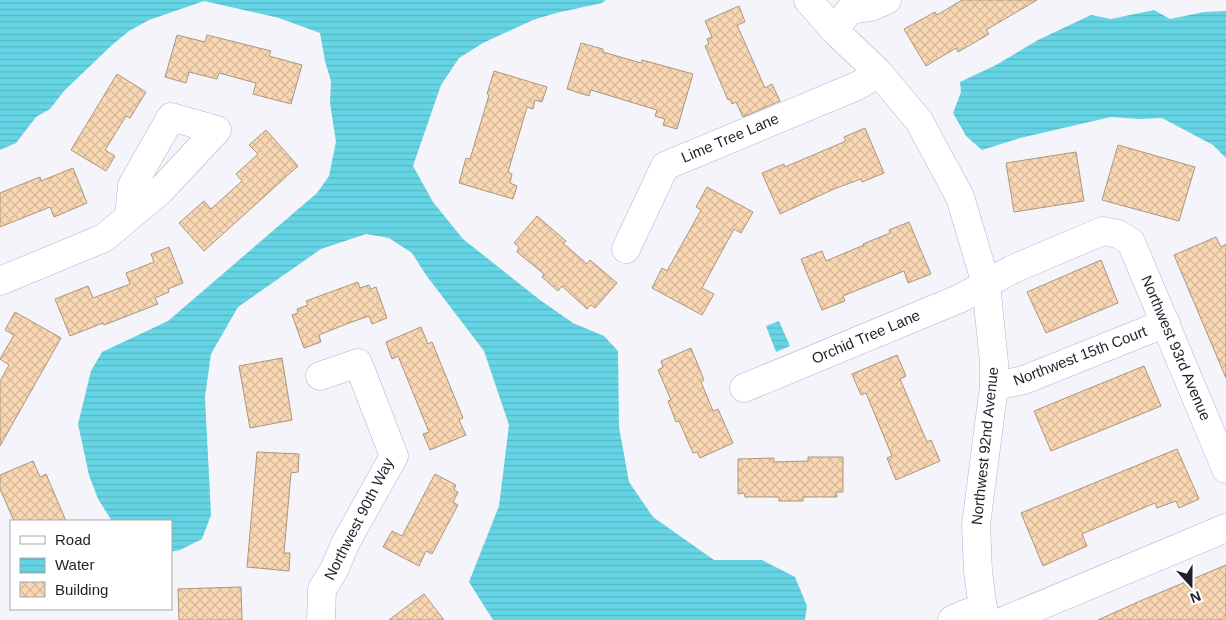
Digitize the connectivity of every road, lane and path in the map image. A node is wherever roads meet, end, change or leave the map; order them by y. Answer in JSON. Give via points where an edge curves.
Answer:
{"nodes":[{"id":1,"x":808,"y":0,"type":"edge"},
{"id":2,"x":887,"y":0,"type":"edge"},
{"id":3,"x":834,"y":30,"type":"junction"},
{"id":4,"x":879,"y":73,"type":"junction"},
{"id":5,"x":129,"y":216,"type":"dead end"},
{"id":6,"x":1118,"y":234,"type":"joint"},
{"id":7,"x":626,"y":249,"type":"dead end"},
{"id":8,"x":0,"y":281,"type":"edge"},
{"id":9,"x":986,"y":284,"type":"junction"},
{"id":10,"x":1166,"y":323,"type":"junction"},
{"id":11,"x":320,"y":376,"type":"dead end"},
{"id":12,"x":994,"y":386,"type":"junction"},
{"id":13,"x":744,"y":388,"type":"dead end"},
{"id":14,"x":1226,"y":469,"type":"edge"},
{"id":15,"x":1226,"y":528,"type":"edge"},
{"id":16,"x":992,"y":616,"type":"edge"},
{"id":17,"x":321,"y":620,"type":"edge"},
{"id":18,"x":952,"y":620,"type":"edge"}],
"edges":[{"from":1,"to":3,"type":"street","name":"Northwest 92nd Avenue"},
{"from":2,"to":3,"type":"street","via":[[850,10]]},
{"from":3,"to":4,"type":"street","name":"Northwest 92nd Avenue"},
{"from":4,"to":7,"type":"street","name":"Lime Tree Lane","via":[[857,86],[665,166]]},
{"from":4,"to":9,"type":"street","name":"Northwest 92nd Avenue","via":[[919,121],[960,198]]},
{"from":5,"to":8,"type":"street","via":[[104,238]]},
{"from":6,"to":9,"type":"street","name":"Orchid Tree Lane","via":[[1103,231],[1013,269]]},
{"from":6,"to":10,"type":"street","name":"Northwest 93rd Avenue","via":[[1131,242]]},
{"from":9,"to":12,"type":"street","name":"Northwest 92nd Avenue"},
{"from":9,"to":13,"type":"street","name":"Orchid Tree Lane","via":[[961,298]]},
{"from":10,"to":12,"type":"street","name":"Northwest 15th Court","via":[[1024,380]]},
{"from":10,"to":14,"type":"street","name":"Northwest 93rd Avenue"},
{"from":11,"to":17,"type":"street","name":"Northwest 90th Way","via":[[358,363],[394,456],[322,589]]},
{"from":12,"to":16,"type":"street","name":"Northwest 92nd Avenue","via":[[976,525],[978,571]]},
{"from":15,"to":16,"type":"street"},
{"from":16,"to":18,"type":"street","via":[[965,614]]}]}
